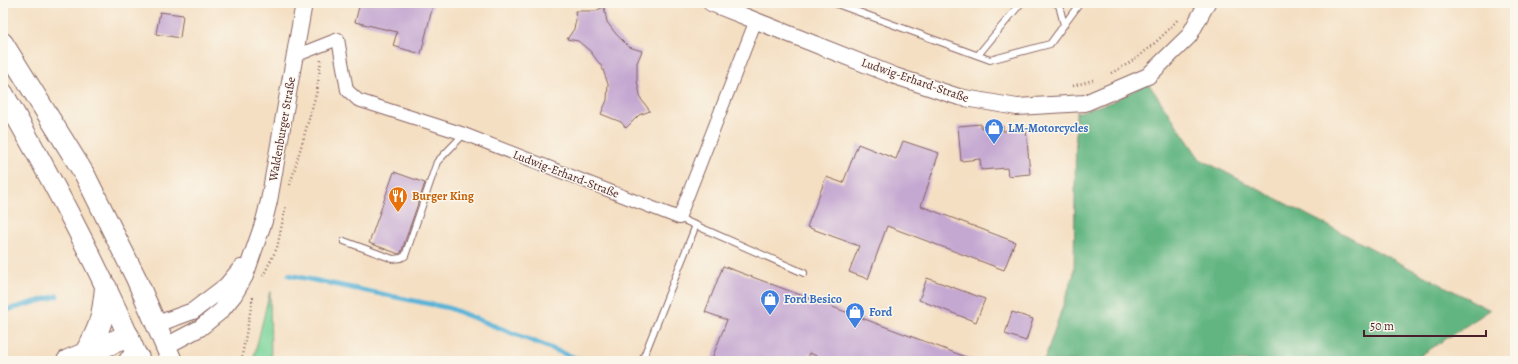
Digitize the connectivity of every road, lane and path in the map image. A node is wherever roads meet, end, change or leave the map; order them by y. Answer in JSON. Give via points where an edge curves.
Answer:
{"nodes":[{"id":1,"x":304,"y":3,"type":"edge"},
{"id":2,"x":711,"y":3,"type":"edge"},
{"id":3,"x":834,"y":3,"type":"edge"},
{"id":4,"x":1021,"y":3,"type":"edge"},
{"id":5,"x":1055,"y":3,"type":"edge"},
{"id":6,"x":1080,"y":3,"type":"edge"},
{"id":7,"x":1208,"y":3,"type":"edge"},
{"id":8,"x":756,"y":20,"type":"junction"},
{"id":9,"x":1064,"y":25,"type":"junction"},
{"id":10,"x":3,"y":43,"type":"edge"},
{"id":11,"x":978,"y":55,"type":"junction"},
{"id":12,"x":295,"y":56,"type":"junction"},
{"id":13,"x":3,"y":93,"type":"edge"},
{"id":14,"x":464,"y":134,"type":"junction"},
{"id":15,"x":679,"y":218,"type":"junction"},
{"id":16,"x":696,"y":225,"type":"junction"},
{"id":17,"x":344,"y":241,"type":"dead end"},
{"id":18,"x":253,"y":252,"type":"junction"},
{"id":19,"x":804,"y":273,"type":"dead end"},
{"id":20,"x":106,"y":288,"type":"junction"},
{"id":21,"x":157,"y":324,"type":"junction"},
{"id":22,"x":128,"y":336,"type":"junction"},
{"id":23,"x":169,"y":353,"type":"edge"},
{"id":24,"x":77,"y":357,"type":"edge"},
{"id":25,"x":136,"y":360,"type":"edge"},
{"id":26,"x":642,"y":361,"type":"edge"}],
"edges":[{"from":1,"to":12,"type":"street","name":"Waldenburger Straße"},
{"from":2,"to":8,"type":"street","name":"Ludwig-Erhard-Straße"},
{"from":3,"to":11,"type":"lane"},
{"from":4,"to":11,"type":"lane"},
{"from":5,"to":9,"type":"lane","via":[[1059,5]]},
{"from":6,"to":9,"type":"lane"},
{"from":7,"to":8,"type":"street","name":"Ludwig-Erhard-Straße","via":[[1189,36],[1148,76],[1085,103],[1017,107],[959,97],[895,76]]},
{"from":8,"to":15,"type":"street"},
{"from":9,"to":11,"type":"lane","via":[[1050,44],[990,60]]},
{"from":10,"to":21,"type":"main road","via":[[85,175]]},
{"from":12,"to":14,"type":"street","name":"Ludwig-Erhard-Straße","via":[[338,39],[347,90],[358,100]]},
{"from":12,"to":18,"type":"street","name":"Waldenburger Straße","via":[[269,201]]},
{"from":13,"to":20,"type":"main road","via":[[59,192]]},
{"from":14,"to":15,"type":"street","name":"Ludwig-Erhard-Straße"},
{"from":14,"to":17,"type":"lane","via":[[437,162],[405,256],[394,259]]},
{"from":15,"to":16,"type":"lane"},
{"from":16,"to":19,"type":"lane"},
{"from":16,"to":26,"type":"lane"},
{"from":18,"to":21,"type":"street","name":"Waldenburger Straße","via":[[226,286],[209,299],[193,311]]},
{"from":18,"to":23,"type":"street","name":"Waldenburger Straße","via":[[245,276],[221,311]]},
{"from":20,"to":22,"type":"main road"},
{"from":20,"to":24,"type":"highway","via":[[98,332]]},
{"from":21,"to":22,"type":"main road"},
{"from":21,"to":23,"type":"main road"},
{"from":22,"to":24,"type":"highway"},
{"from":22,"to":25,"type":"main road"},
{"from":23,"to":25,"type":"main road"}]}
